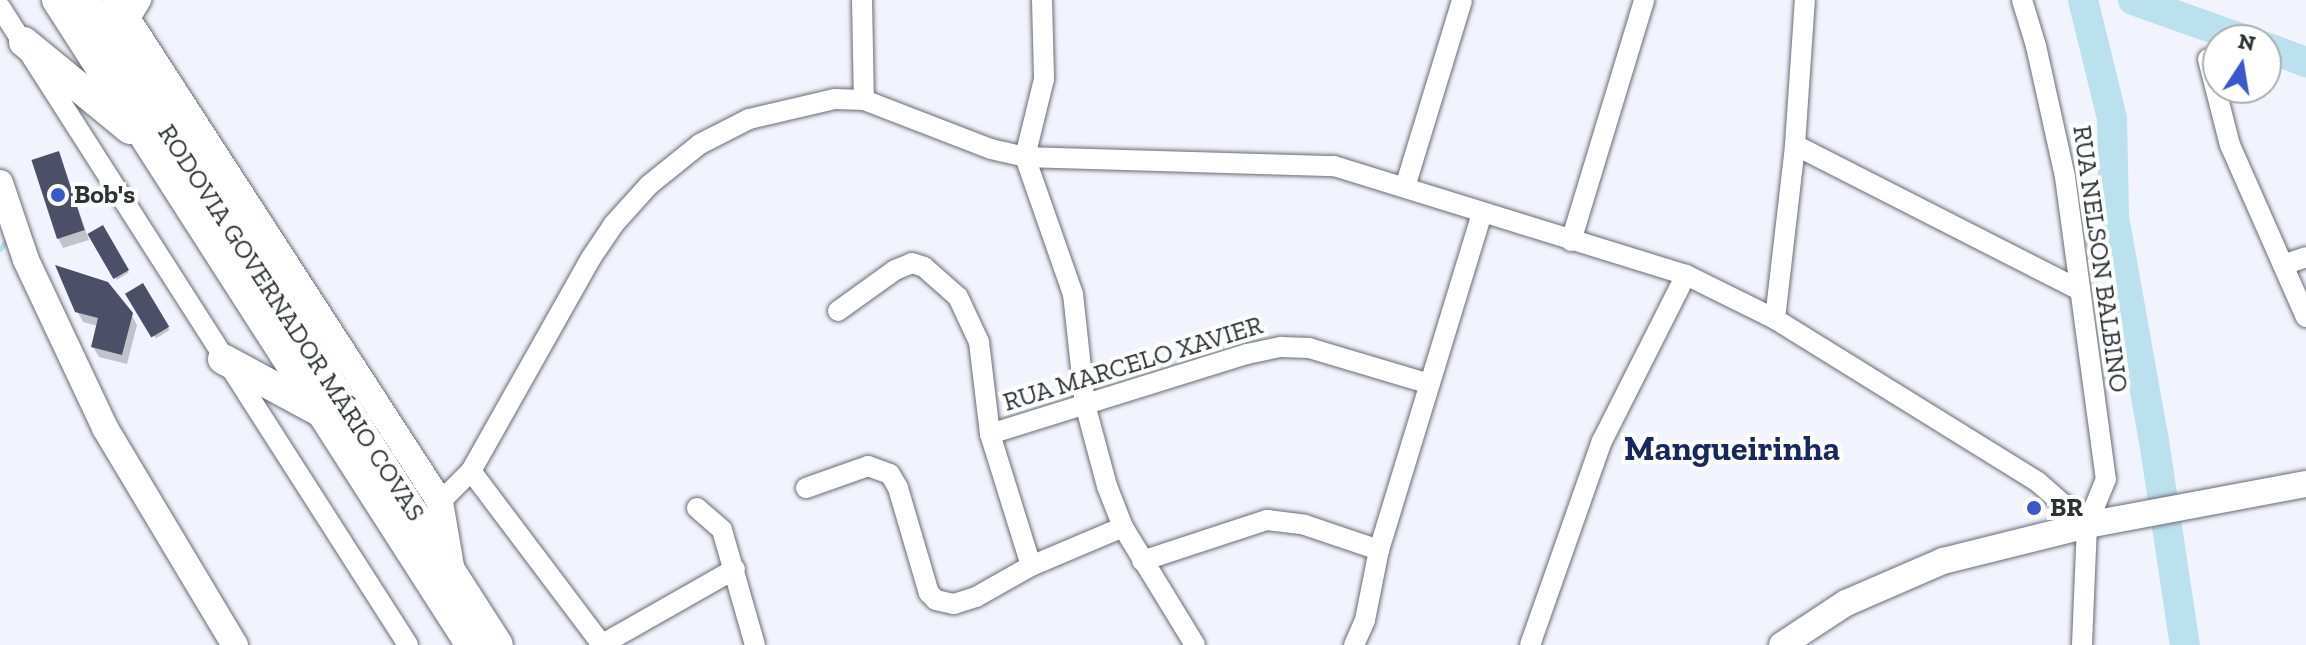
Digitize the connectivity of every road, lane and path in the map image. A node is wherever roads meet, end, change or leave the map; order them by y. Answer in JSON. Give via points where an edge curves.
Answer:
{"nodes":[{"id":1,"x":57,"y":0,"type":"edge"},
{"id":2,"x":84,"y":0,"type":"edge"},
{"id":3,"x":862,"y":0,"type":"edge"},
{"id":4,"x":1042,"y":0,"type":"edge"},
{"id":5,"x":1462,"y":0,"type":"edge"},
{"id":6,"x":1644,"y":0,"type":"edge"},
{"id":7,"x":1805,"y":0,"type":"edge"},
{"id":8,"x":2022,"y":0,"type":"edge"},
{"id":9,"x":0,"y":7,"type":"edge"},
{"id":10,"x":128,"y":7,"type":"edge"},
{"id":11,"x":24,"y":42,"type":"junction"},
{"id":12,"x":126,"y":66,"type":"junction"},
{"id":13,"x":864,"y":100,"type":"junction"},
{"id":14,"x":2220,"y":104,"type":"edge"},
{"id":15,"x":1795,"y":145,"type":"junction"},
{"id":16,"x":153,"y":148,"type":"junction"},
{"id":17,"x":1025,"y":157,"type":"junction"},
{"id":18,"x":0,"y":183,"type":"edge"},
{"id":19,"x":1405,"y":187,"type":"junction"},
{"id":20,"x":1482,"y":213,"type":"junction"},
{"id":21,"x":1571,"y":241,"type":"junction"},
{"id":22,"x":2306,"y":257,"type":"edge"},
{"id":23,"x":2283,"y":265,"type":"junction"},
{"id":24,"x":1686,"y":275,"type":"junction"},
{"id":25,"x":2080,"y":290,"type":"junction"},
{"id":26,"x":838,"y":311,"type":"dead end"},
{"id":27,"x":2306,"y":317,"type":"edge"},
{"id":28,"x":1775,"y":319,"type":"junction"},
{"id":29,"x":223,"y":359,"type":"junction"},
{"id":30,"x":1430,"y":384,"type":"junction"},
{"id":31,"x":1085,"y":404,"type":"junction"},
{"id":32,"x":325,"y":414,"type":"junction"},
{"id":33,"x":990,"y":434,"type":"junction"},
{"id":34,"x":471,"y":471,"type":"junction"},
{"id":35,"x":2306,"y":484,"type":"edge"},
{"id":36,"x":806,"y":488,"type":"dead end"},
{"id":37,"x":440,"y":502,"type":"junction"},
{"id":38,"x":697,"y":508,"type":"dead end"},
{"id":39,"x":2087,"y":525,"type":"junction"},
{"id":40,"x":1123,"y":527,"type":"junction"},
{"id":41,"x":1379,"y":550,"type":"junction"},
{"id":42,"x":1142,"y":561,"type":"junction"},
{"id":43,"x":1031,"y":566,"type":"junction"},
{"id":44,"x":735,"y":569,"type":"junction"},
{"id":45,"x":453,"y":575,"type":"junction"},
{"id":46,"x":402,"y":641,"type":"edge"},
{"id":47,"x":1184,"y":642,"type":"edge"},
{"id":48,"x":235,"y":645,"type":"edge"},
{"id":49,"x":471,"y":645,"type":"edge"},
{"id":50,"x":498,"y":645,"type":"edge"},
{"id":51,"x":602,"y":645,"type":"edge"},
{"id":52,"x":755,"y":645,"type":"edge"},
{"id":53,"x":1354,"y":645,"type":"edge"},
{"id":54,"x":1530,"y":645,"type":"edge"},
{"id":55,"x":1782,"y":645,"type":"edge"},
{"id":56,"x":2082,"y":645,"type":"edge"}],
"edges":[{"from":1,"to":16,"type":"highway","name":"RODOVIA GOVERNADOR MÁRIO COVAS"},
{"from":2,"to":12,"type":"highway","name":"RODOVIA GOVERNADOR MÁRIO COVAS"},
{"from":3,"to":13,"type":"street"},
{"from":4,"to":17,"type":"street","via":[[1044,79]]},
{"from":5,"to":19,"type":"street"},
{"from":6,"to":21,"type":"street"},
{"from":7,"to":15,"type":"street"},
{"from":8,"to":25,"type":"street","name":"RUA NELSON BALBINO","via":[[2054,119]]},
{"from":9,"to":11,"type":"street"},
{"from":10,"to":12,"type":"highway"},
{"from":10,"to":37,"type":"main road"},
{"from":11,"to":16,"type":"highway"},
{"from":11,"to":29,"type":"street"},
{"from":12,"to":45,"type":"highway","name":"RODOVIA GOVERNADOR MÁRIO COVAS"},
{"from":13,"to":17,"type":"street"},
{"from":13,"to":34,"type":"street","via":[[812,102],[749,119],[700,144],[649,185],[591,258]]},
{"from":14,"to":23,"type":"street","via":[[2230,145]]},
{"from":15,"to":25,"type":"street"},
{"from":15,"to":28,"type":"street"},
{"from":16,"to":32,"type":"highway","name":"RODOVIA GOVERNADOR MÁRIO COVAS"},
{"from":17,"to":19,"type":"street","via":[[1309,163]]},
{"from":17,"to":31,"type":"street","via":[[1073,294]]},
{"from":18,"to":48,"type":"main road","via":[[26,260],[105,428]]},
{"from":19,"to":20,"type":"street"},
{"from":20,"to":21,"type":"street"},
{"from":20,"to":30,"type":"street"},
{"from":21,"to":24,"type":"street"},
{"from":22,"to":23,"type":"street"},
{"from":23,"to":27,"type":"street"},
{"from":24,"to":28,"type":"street"},
{"from":24,"to":54,"type":"street","via":[[1602,441]]},
{"from":25,"to":39,"type":"street","name":"RUA NELSON BALBINO","via":[[2106,479]]},
{"from":26,"to":33,"type":"street","via":[[905,264],[924,267],[958,297],[969,315],[985,372]]},
{"from":28,"to":39,"type":"street","via":[[2038,482]]},
{"from":29,"to":32,"type":"highway"},
{"from":29,"to":46,"type":"street"},
{"from":30,"to":31,"type":"street","name":"RUA MARCELO XAVIER","via":[[1309,348],[1281,347]]},
{"from":30,"to":41,"type":"street"},
{"from":31,"to":33,"type":"street","name":"RUA MARCELO XAVIER"},
{"from":31,"to":40,"type":"street"},
{"from":32,"to":49,"type":"highway","name":"RODOVIA GOVERNADOR MÁRIO COVAS"},
{"from":33,"to":43,"type":"street"},
{"from":34,"to":37,"type":"street"},
{"from":34,"to":51,"type":"street"},
{"from":35,"to":39,"type":"main road"},
{"from":36,"to":43,"type":"street","via":[[868,466],[890,474],[929,593],[944,603],[976,597]]},
{"from":37,"to":45,"type":"main road"},
{"from":38,"to":44,"type":"street","via":[[722,530]]},
{"from":39,"to":55,"type":"main road","via":[[1943,561],[1846,603]]},
{"from":39,"to":56,"type":"street"},
{"from":40,"to":42,"type":"street"},
{"from":40,"to":43,"type":"street"},
{"from":41,"to":42,"type":"street","via":[[1305,525],[1258,522]]},
{"from":41,"to":53,"type":"street","via":[[1365,620]]},
{"from":42,"to":47,"type":"street"},
{"from":44,"to":51,"type":"street"},
{"from":44,"to":52,"type":"street"},
{"from":45,"to":50,"type":"highway","name":"RODOVIA GOVERNADOR MÁRIO COVAS"}]}
